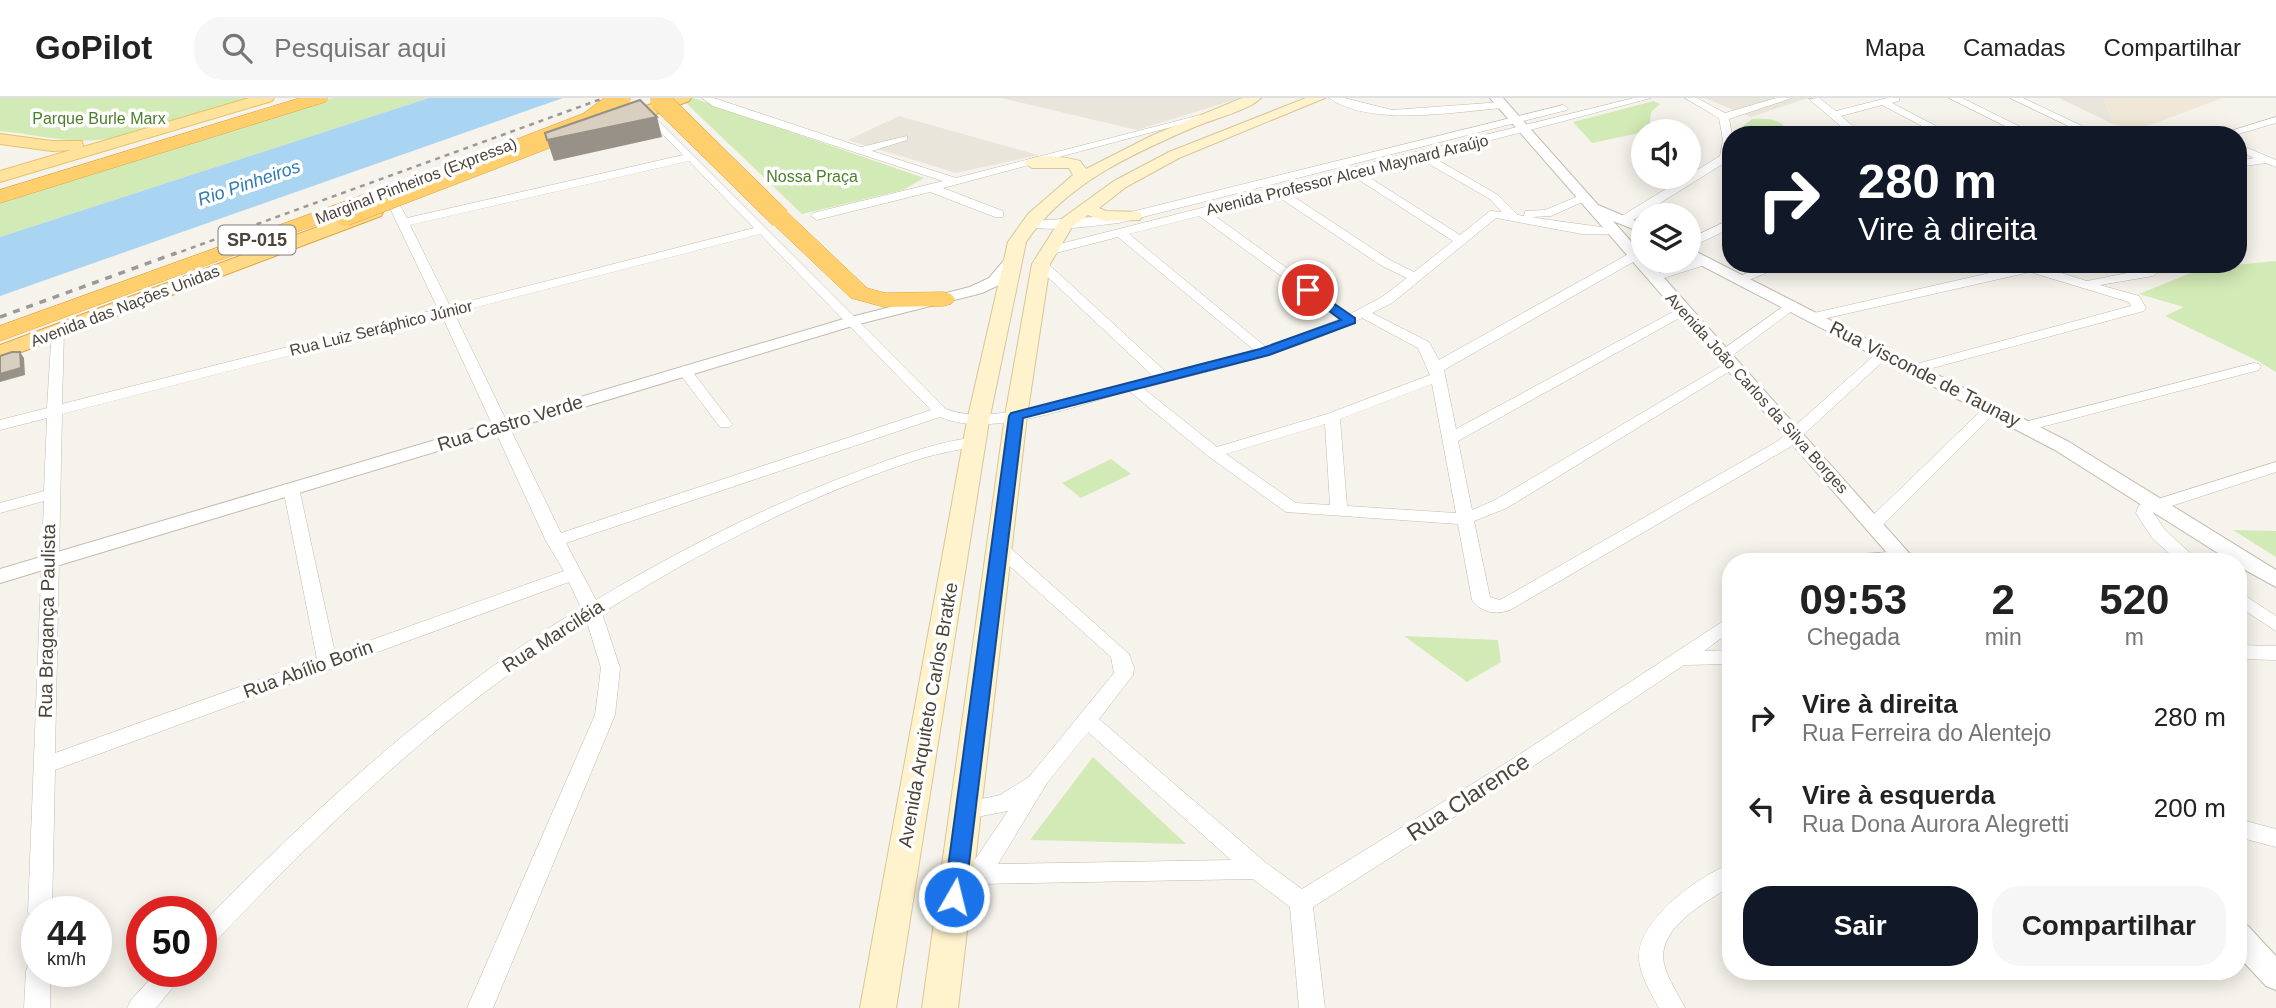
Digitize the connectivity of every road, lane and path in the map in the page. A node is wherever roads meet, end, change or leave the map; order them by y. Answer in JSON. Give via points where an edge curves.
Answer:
{"nodes":[{"id":1,"x":266,"y":98,"type":"edge"},
{"id":2,"x":293,"y":98,"type":"edge"},
{"id":3,"x":319,"y":98,"type":"edge"},
{"id":4,"x":621,"y":98,"type":"edge"},
{"id":5,"x":683,"y":98,"type":"edge"},
{"id":6,"x":707,"y":98,"type":"edge"},
{"id":7,"x":1254,"y":98,"type":"edge"},
{"id":8,"x":1272,"y":98,"type":"edge"},
{"id":9,"x":1306,"y":98,"type":"edge"},
{"id":10,"x":1318,"y":98,"type":"edge"},
{"id":11,"x":1334,"y":98,"type":"edge"},
{"id":12,"x":1416,"y":98,"type":"edge"},
{"id":13,"x":1605,"y":98,"type":"edge"},
{"id":14,"x":1646,"y":98,"type":"edge"},
{"id":15,"x":1682,"y":98,"type":"edge"},
{"id":16,"x":1787,"y":98,"type":"edge"},
{"id":17,"x":1897,"y":98,"type":"edge"},
{"id":18,"x":1954,"y":98,"type":"edge"},
{"id":19,"x":2015,"y":98,"type":"edge"},
{"id":20,"x":1814,"y":99,"type":"edge"},
{"id":21,"x":1499,"y":101,"type":"edge"},
{"id":22,"x":646,"y":102,"type":"edge"},
{"id":23,"x":1883,"y":102,"type":"junction"},
{"id":24,"x":1426,"y":111,"type":"junction"},
{"id":25,"x":1834,"y":115,"type":"junction"},
{"id":26,"x":1724,"y":117,"type":"junction"},
{"id":27,"x":1516,"y":119,"type":"junction"},
{"id":28,"x":2276,"y":120,"type":"edge"},
{"id":29,"x":1184,"y":126,"type":"junction"},
{"id":30,"x":1244,"y":126,"type":"junction"},
{"id":31,"x":1726,"y":126,"type":"edge"},
{"id":32,"x":1847,"y":126,"type":"edge"},
{"id":33,"x":1930,"y":126,"type":"edge"},
{"id":34,"x":2013,"y":126,"type":"edge"},
{"id":35,"x":2076,"y":126,"type":"edge"},
{"id":36,"x":2247,"y":128,"type":"edge"},
{"id":37,"x":1525,"y":130,"type":"junction"},
{"id":38,"x":147,"y":134,"type":"junction"},
{"id":39,"x":903,"y":138,"type":"dead end"},
{"id":40,"x":0,"y":139,"type":"edge"},
{"id":41,"x":1210,"y":140,"type":"junction"},
{"id":42,"x":0,"y":146,"type":"edge"},
{"id":43,"x":65,"y":146,"type":"junction"},
{"id":44,"x":860,"y":150,"type":"junction"},
{"id":45,"x":2247,"y":151,"type":"edge"},
{"id":46,"x":25,"y":153,"type":"junction"},
{"id":47,"x":1423,"y":156,"type":"junction"},
{"id":48,"x":691,"y":157,"type":"junction"},
{"id":49,"x":1073,"y":158,"type":"junction"},
{"id":50,"x":2272,"y":162,"type":"edge"},
{"id":51,"x":1032,"y":163,"type":"joint"},
{"id":52,"x":1340,"y":163,"type":"junction"},
{"id":53,"x":1722,"y":163,"type":"edge"},
{"id":54,"x":2247,"y":163,"type":"edge"},
{"id":55,"x":1357,"y":174,"type":"junction"},
{"id":56,"x":0,"y":176,"type":"edge"},
{"id":57,"x":956,"y":182,"type":"junction"},
{"id":58,"x":1076,"y":182,"type":"junction"},
{"id":59,"x":0,"y":187,"type":"edge"},
{"id":60,"x":931,"y":188,"type":"junction"},
{"id":61,"x":1280,"y":193,"type":"junction"},
{"id":62,"x":0,"y":197,"type":"edge"},
{"id":63,"x":1589,"y":202,"type":"junction"},
{"id":64,"x":394,"y":204,"type":"junction"},
{"id":65,"x":1085,"y":208,"type":"junction"},
{"id":66,"x":1203,"y":212,"type":"junction"},
{"id":67,"x":999,"y":214,"type":"dead end"},
{"id":68,"x":1512,"y":215,"type":"junction"},
{"id":69,"x":817,"y":216,"type":"dead end"},
{"id":70,"x":1134,"y":216,"type":"junction"},
{"id":71,"x":1547,"y":218,"type":"junction"},
{"id":72,"x":403,"y":223,"type":"junction"},
{"id":73,"x":1027,"y":223,"type":"junction"},
{"id":74,"x":1066,"y":224,"type":"junction"},
{"id":75,"x":1619,"y":225,"type":"junction"},
{"id":76,"x":1722,"y":227,"type":"edge"},
{"id":77,"x":1631,"y":228,"type":"edge"},
{"id":78,"x":761,"y":230,"type":"junction"},
{"id":79,"x":1121,"y":233,"type":"junction"},
{"id":80,"x":1701,"y":238,"type":"edge"},
{"id":81,"x":1461,"y":241,"type":"junction"},
{"id":82,"x":1631,"y":247,"type":"edge"},
{"id":83,"x":1044,"y":257,"type":"junction"},
{"id":84,"x":1631,"y":259,"type":"edge"},
{"id":85,"x":1701,"y":259,"type":"edge"},
{"id":86,"x":1011,"y":261,"type":"junction"},
{"id":87,"x":1704,"y":261,"type":"junction"},
{"id":88,"x":1722,"y":270,"type":"edge"},
{"id":89,"x":1651,"y":273,"type":"edge"},
{"id":90,"x":1727,"y":273,"type":"edge"},
{"id":91,"x":1756,"y":273,"type":"edge"},
{"id":92,"x":1995,"y":273,"type":"edge"},
{"id":93,"x":2047,"y":273,"type":"edge"},
{"id":94,"x":2147,"y":273,"type":"edge"},
{"id":95,"x":1415,"y":277,"type":"junction"},
{"id":96,"x":1654,"y":277,"type":"junction"},
{"id":97,"x":1739,"y":279,"type":"junction"},
{"id":98,"x":2092,"y":282,"type":"dead end"},
{"id":99,"x":943,"y":299,"type":"junction"},
{"id":100,"x":1791,"y":305,"type":"junction"},
{"id":101,"x":1685,"y":311,"type":"junction"},
{"id":102,"x":444,"y":312,"type":"junction"},
{"id":103,"x":1357,"y":317,"type":"junction"},
{"id":104,"x":1814,"y":317,"type":"junction"},
{"id":105,"x":853,"y":321,"type":"junction"},
{"id":106,"x":57,"y":331,"type":"junction"},
{"id":107,"x":0,"y":334,"type":"edge"},
{"id":108,"x":0,"y":342,"type":"edge"},
{"id":109,"x":1264,"y":352,"type":"junction"},
{"id":110,"x":0,"y":353,"type":"edge"},
{"id":111,"x":1884,"y":354,"type":"junction"},
{"id":112,"x":1728,"y":360,"type":"junction"},
{"id":113,"x":2254,"y":367,"type":"dead end"},
{"id":114,"x":1914,"y":369,"type":"junction"},
{"id":115,"x":684,"y":370,"type":"junction"},
{"id":116,"x":1437,"y":372,"type":"junction"},
{"id":117,"x":1165,"y":379,"type":"junction"},
{"id":118,"x":1133,"y":387,"type":"junction"},
{"id":119,"x":1992,"y":408,"type":"junction"},
{"id":120,"x":54,"y":411,"type":"junction"},
{"id":121,"x":940,"y":412,"type":"junction"},
{"id":122,"x":1016,"y":416,"type":"junction"},
{"id":123,"x":1332,"y":417,"type":"junction"},
{"id":124,"x":725,"y":424,"type":"dead end"},
{"id":125,"x":0,"y":425,"type":"edge"},
{"id":126,"x":501,"y":426,"type":"junction"},
{"id":127,"x":2026,"y":426,"type":"junction"},
{"id":128,"x":976,"y":432,"type":"junction"},
{"id":129,"x":1795,"y":436,"type":"junction"},
{"id":130,"x":1451,"y":438,"type":"junction"},
{"id":131,"x":1214,"y":453,"type":"junction"},
{"id":132,"x":2276,"y":467,"type":"edge"},
{"id":133,"x":291,"y":488,"type":"junction"},
{"id":134,"x":51,"y":494,"type":"junction"},
{"id":135,"x":2156,"y":505,"type":"junction"},
{"id":136,"x":0,"y":508,"type":"edge"},
{"id":137,"x":1339,"y":512,"type":"junction"},
{"id":138,"x":1465,"y":519,"type":"junction"},
{"id":139,"x":1874,"y":524,"type":"junction"},
{"id":140,"x":555,"y":541,"type":"junction"},
{"id":141,"x":1000,"y":548,"type":"junction"},
{"id":142,"x":1900,"y":553,"type":"edge"},
{"id":143,"x":2180,"y":553,"type":"edge"},
{"id":144,"x":2233,"y":553,"type":"edge"},
{"id":145,"x":49,"y":561,"type":"junction"},
{"id":146,"x":2247,"y":562,"type":"edge"},
{"id":147,"x":573,"y":574,"type":"junction"},
{"id":148,"x":0,"y":576,"type":"edge"},
{"id":149,"x":2276,"y":580,"type":"edge"},
{"id":150,"x":2247,"y":604,"type":"edge"},
{"id":151,"x":591,"y":609,"type":"junction"},
{"id":152,"x":2276,"y":625,"type":"edge"},
{"id":153,"x":1722,"y":628,"type":"edge"},
{"id":154,"x":2247,"y":652,"type":"edge"},
{"id":155,"x":2276,"y":653,"type":"edge"},
{"id":156,"x":1722,"y":657,"type":"edge"},
{"id":157,"x":1681,"y":658,"type":"junction"},
{"id":158,"x":327,"y":662,"type":"junction"},
{"id":159,"x":1087,"y":720,"type":"junction"},
{"id":160,"x":44,"y":765,"type":"junction"},
{"id":161,"x":1040,"y":777,"type":"junction"},
{"id":162,"x":966,"y":810,"type":"junction"},
{"id":163,"x":2247,"y":830,"type":"edge"},
{"id":164,"x":2276,"y":838,"type":"edge"},
{"id":165,"x":1257,"y":869,"type":"junction"},
{"id":166,"x":968,"y":874,"type":"junction"},
{"id":167,"x":1722,"y":880,"type":"edge"},
{"id":168,"x":40,"y":896,"type":"edge"},
{"id":169,"x":1301,"y":902,"type":"junction"},
{"id":170,"x":217,"y":925,"type":"edge"},
{"id":171,"x":2247,"y":945,"type":"edge"},
{"id":172,"x":2276,"y":976,"type":"edge"},
{"id":173,"x":38,"y":987,"type":"edge"},
{"id":174,"x":159,"y":987,"type":"edge"},
{"id":175,"x":37,"y":1008,"type":"edge"},
{"id":176,"x":140,"y":1008,"type":"edge"},
{"id":177,"x":480,"y":1008,"type":"edge"},
{"id":178,"x":878,"y":1008,"type":"edge"},
{"id":179,"x":940,"y":1008,"type":"edge"},
{"id":180,"x":1312,"y":1008,"type":"edge"},
{"id":181,"x":1672,"y":1008,"type":"edge"}],
"edges":[{"from":1,"to":38,"type":"main road"},
{"from":2,"to":59,"type":"highway"},
{"from":3,"to":62,"type":"highway"},
{"from":4,"to":108,"type":"highway","bridge":true,"via":[[589,122]]},
{"from":5,"to":22,"type":"highway","name":"Avenida das Nações Unidas"},
{"from":6,"to":44,"type":"street"},
{"from":7,"to":29,"type":"main road"},
{"from":8,"to":29,"type":"main road"},
{"from":9,"to":30,"type":"main road"},
{"from":10,"to":30,"type":"main road"},
{"from":11,"to":24,"type":"street","via":[[1384,113]]},
{"from":12,"to":24,"type":"street"},
{"from":13,"to":27,"type":"street","name":"Avenida Professor Alceu Maynard Araújo"},
{"from":14,"to":37,"type":"street","name":"Avenida Professor Alceu Maynard Araújo"},
{"from":15,"to":26,"type":"street"},
{"from":16,"to":26,"type":"street"},
{"from":17,"to":23,"type":"street"},
{"from":18,"to":34,"type":"street"},
{"from":19,"to":35,"type":"street"},
{"from":20,"to":25,"type":"street"},
{"from":21,"to":24,"type":"street"},
{"from":21,"to":27,"type":"street","name":"Avenida João Carlos da Silva Borges"},
{"from":22,"to":48,"type":"street"},
{"from":22,"to":64,"type":"highway","name":"Avenida das Nações Unidas"},
{"from":22,"to":99,"type":"highway","bridge":true,"via":[[859,293],[884,300]]},
{"from":22,"to":107,"type":"highway","name":"Marginal Pinheiros (Expressa)","number":"SP-015"},
{"from":23,"to":25,"type":"street"},
{"from":23,"to":33,"type":"street"},
{"from":25,"to":32,"type":"street"},
{"from":26,"to":31,"type":"street"},
{"from":27,"to":37,"type":"street","name":"Avenida João Carlos da Silva Borges"},
{"from":27,"to":52,"type":"street","name":"Avenida Professor Alceu Maynard Araújo"},
{"from":28,"to":36,"type":"street"},
{"from":29,"to":41,"type":"main road","via":[[1211,133]]},
{"from":29,"to":49,"type":"street"},
{"from":29,"to":58,"type":"main road"},
{"from":30,"to":41,"type":"main road"},
{"from":37,"to":47,"type":"street","name":"Avenida Professor Alceu Maynard Araújo"},
{"from":37,"to":63,"type":"street","name":"Avenida João Carlos da Silva Borges"},
{"from":38,"to":43,"type":"main road"},
{"from":38,"to":56,"type":"main road"},
{"from":39,"to":44,"type":"street"},
{"from":40,"to":43,"type":"main road"},
{"from":41,"to":65,"type":"main road","via":[[1143,171]]},
{"from":42,"to":46,"type":"main road"},
{"from":43,"to":46,"type":"main road","via":[[46,155]]},
{"from":44,"to":57,"type":"street"},
{"from":45,"to":50,"type":"street"},
{"from":46,"to":56,"type":"main road","via":[[22,164]]},
{"from":47,"to":55,"type":"street","name":"Avenida Professor Alceu Maynard Araújo"},
{"from":47,"to":68,"type":"street","via":[[1494,197]]},
{"from":48,"to":72,"type":"street"},
{"from":48,"to":78,"type":"street"},
{"from":49,"to":51,"type":"main road"},
{"from":49,"to":58,"type":"main road","via":[[1081,174]]},
{"from":50,"to":54,"type":"street"},
{"from":51,"to":57,"type":"street"},
{"from":52,"to":55,"type":"street"},
{"from":52,"to":70,"type":"street","name":"Avenida Professor Alceu Maynard Araújo"},
{"from":53,"to":75,"type":"street"},
{"from":55,"to":61,"type":"street","name":"Avenida Professor Alceu Maynard Araújo"},
{"from":55,"to":81,"type":"street"},
{"from":57,"to":60,"type":"street"},
{"from":58,"to":73,"type":"main road"},
{"from":60,"to":67,"type":"street"},
{"from":60,"to":69,"type":"street"},
{"from":61,"to":66,"type":"street","name":"Avenida Professor Alceu Maynard Araújo"},
{"from":61,"to":95,"type":"street"},
{"from":63,"to":71,"type":"street"},
{"from":63,"to":75,"type":"street","name":"Avenida João Carlos da Silva Borges"},
{"from":64,"to":72,"type":"street"},
{"from":64,"to":106,"type":"highway","name":"Avenida das Nações Unidas"},
{"from":65,"to":70,"type":"main road","via":[[1104,216]]},
{"from":65,"to":74,"type":"main road"},
{"from":66,"to":79,"type":"street","name":"Avenida Professor Alceu Maynard Araújo"},
{"from":66,"to":103,"type":"street"},
{"from":68,"to":71,"type":"street"},
{"from":68,"to":81,"type":"street","name":"Rua Marciléia","via":[[1491,215]]},
{"from":70,"to":74,"type":"street","name":"Avenida Professor Alceu Maynard Araújo"},
{"from":71,"to":75,"type":"street","via":[[1593,231]]},
{"from":72,"to":102,"type":"street"},
{"from":73,"to":74,"type":"street","name":"Avenida Professor Alceu Maynard Araújo"},
{"from":73,"to":86,"type":"main road","name":"Avenida Arquiteto Carlos Bratke"},
{"from":74,"to":83,"type":"main road"},
{"from":75,"to":77,"type":"street"},
{"from":75,"to":82,"type":"street","name":"Avenida João Carlos da Silva Borges"},
{"from":76,"to":80,"type":"street"},
{"from":78,"to":102,"type":"street","name":"Rua Luiz Seráphico Júnior"},
{"from":78,"to":105,"type":"street"},
{"from":79,"to":83,"type":"street","name":"Avenida Professor Alceu Maynard Araújo"},
{"from":79,"to":109,"type":"street"},
{"from":81,"to":95,"type":"street","name":"Rua Marciléia"},
{"from":83,"to":117,"type":"street"},
{"from":83,"to":122,"type":"main road"},
{"from":84,"to":116,"type":"street"},
{"from":85,"to":87,"type":"street","name":"Rua Visconde de Taunay"},
{"from":86,"to":99,"type":"street","name":"Rua Castro Verde","via":[[990,284]]},
{"from":86,"to":128,"type":"main road","name":"Avenida Arquiteto Carlos Bratke"},
{"from":87,"to":88,"type":"street","name":"Rua Visconde de Taunay"},
{"from":87,"to":96,"type":"street"},
{"from":89,"to":96,"type":"street","name":"Avenida João Carlos da Silva Borges"},
{"from":90,"to":97,"type":"street","name":"Rua Visconde de Taunay"},
{"from":91,"to":97,"type":"street"},
{"from":92,"to":104,"type":"street"},
{"from":93,"to":114,"type":"street","via":[[2134,299],[2139,308]]},
{"from":94,"to":98,"type":"street"},
{"from":95,"to":103,"type":"street","name":"Rua Marciléia"},
{"from":96,"to":101,"type":"street","name":"Avenida João Carlos da Silva Borges"},
{"from":97,"to":100,"type":"street","name":"Rua Visconde de Taunay"},
{"from":99,"to":105,"type":"street","name":"Rua Castro Verde"},
{"from":100,"to":104,"type":"street","name":"Rua Visconde de Taunay"},
{"from":100,"to":112,"type":"street"},
{"from":101,"to":112,"type":"street","name":"Avenida João Carlos da Silva Borges"},
{"from":101,"to":130,"type":"street"},
{"from":102,"to":120,"type":"street","name":"Rua Luiz Seráphico Júnior"},
{"from":102,"to":126,"type":"street"},
{"from":103,"to":109,"type":"street","name":"Rua Marciléia"},
{"from":103,"to":116,"type":"street","via":[[1424,345]]},
{"from":104,"to":111,"type":"street","name":"Rua Visconde de Taunay"},
{"from":105,"to":115,"type":"street","name":"Rua Castro Verde"},
{"from":105,"to":121,"type":"street"},
{"from":106,"to":110,"type":"highway","name":"Avenida das Nações Unidas"},
{"from":106,"to":120,"type":"street","name":"Rua Bragança Paulista"},
{"from":109,"to":117,"type":"street","name":"Rua Marciléia"},
{"from":111,"to":114,"type":"street","name":"Rua Visconde de Taunay"},
{"from":111,"to":129,"type":"street"},
{"from":112,"to":129,"type":"street","name":"Avenida João Carlos da Silva Borges"},
{"from":112,"to":138,"type":"street","via":[[1501,504]]},
{"from":113,"to":127,"type":"street"},
{"from":114,"to":119,"type":"street","name":"Rua Visconde de Taunay"},
{"from":115,"to":124,"type":"street"},
{"from":115,"to":126,"type":"street","name":"Rua Castro Verde"},
{"from":116,"to":123,"type":"street"},
{"from":116,"to":130,"type":"street"},
{"from":117,"to":118,"type":"street","name":"Rua Marciléia"},
{"from":118,"to":122,"type":"street","name":"Rua Marciléia"},
{"from":118,"to":131,"type":"street"},
{"from":119,"to":127,"type":"street","name":"Rua Visconde de Taunay"},
{"from":119,"to":139,"type":"street"},
{"from":120,"to":125,"type":"street","name":"Rua Luiz Seráphico Júnior"},
{"from":120,"to":134,"type":"street","name":"Rua Bragança Paulista"},
{"from":121,"to":128,"type":"street"},
{"from":121,"to":140,"type":"street"},
{"from":122,"to":128,"type":"street","name":"Rua Marciléia"},
{"from":122,"to":141,"type":"main road"},
{"from":123,"to":131,"type":"street"},
{"from":123,"to":137,"type":"street"},
{"from":126,"to":133,"type":"street","name":"Rua Castro Verde"},
{"from":126,"to":140,"type":"street"},
{"from":127,"to":135,"type":"street","name":"Rua Visconde de Taunay"},
{"from":128,"to":151,"type":"street","name":"Rua Marciléia","via":[[783,508],[686,555]]},
{"from":128,"to":178,"type":"main road","name":"Avenida Arquiteto Carlos Bratke"},
{"from":129,"to":138,"type":"street","via":[[1504,606],[1492,607],[1481,600]]},
{"from":129,"to":139,"type":"street","name":"Avenida João Carlos da Silva Borges"},
{"from":130,"to":138,"type":"street"},
{"from":131,"to":137,"type":"street","via":[[1288,506]]},
{"from":132,"to":135,"type":"street"},
{"from":133,"to":145,"type":"street","name":"Rua Castro Verde"},
{"from":133,"to":158,"type":"street"},
{"from":134,"to":136,"type":"street"},
{"from":134,"to":145,"type":"street","name":"Rua Bragança Paulista"},
{"from":135,"to":143,"type":"street","via":[[2145,509],[2148,522]]},
{"from":135,"to":144,"type":"street","name":"Rua Visconde de Taunay"},
{"from":137,"to":138,"type":"street"},
{"from":139,"to":142,"type":"street","name":"Avenida João Carlos da Silva Borges"},
{"from":140,"to":147,"type":"street"},
{"from":141,"to":159,"type":"street","via":[[1123,661],[1123,675]]},
{"from":141,"to":162,"type":"main road"},
{"from":145,"to":148,"type":"street","name":"Rua Castro Verde"},
{"from":145,"to":160,"type":"street","name":"Rua Bragança Paulista"},
{"from":146,"to":149,"type":"street","name":"Rua Visconde de Taunay"},
{"from":147,"to":151,"type":"street"},
{"from":147,"to":158,"type":"street","name":"Rua Abílio Borin"},
{"from":150,"to":152,"type":"street"},
{"from":151,"to":170,"type":"street","name":"Rua Marciléia","via":[[479,685],[413,738],[299,840]]},
{"from":151,"to":177,"type":"street","via":[[611,672],[605,715]]},
{"from":153,"to":157,"type":"street","name":"Rua Clarence"},
{"from":154,"to":155,"type":"street"},
{"from":156,"to":157,"type":"street"},
{"from":157,"to":169,"type":"street","name":"Rua Clarence"},
{"from":158,"to":160,"type":"street","name":"Rua Abílio Borin"},
{"from":159,"to":161,"type":"street"},
{"from":159,"to":165,"type":"street"},
{"from":160,"to":168,"type":"street","name":"Rua Bragança Paulista"},
{"from":161,"to":162,"type":"street","via":[[1005,803]]},
{"from":161,"to":166,"type":"street","via":[[999,845]]},
{"from":162,"to":166,"type":"main road"},
{"from":163,"to":164,"type":"street"},
{"from":165,"to":166,"type":"street"},
{"from":165,"to":169,"type":"street"},
{"from":166,"to":179,"type":"main road"},
{"from":167,"to":181,"type":"street","via":[[1672,916],[1655,936],[1651,958]]},
{"from":169,"to":180,"type":"street"},
{"from":171,"to":172,"type":"street"},
{"from":173,"to":175,"type":"street"},
{"from":174,"to":176,"type":"street"}]}
